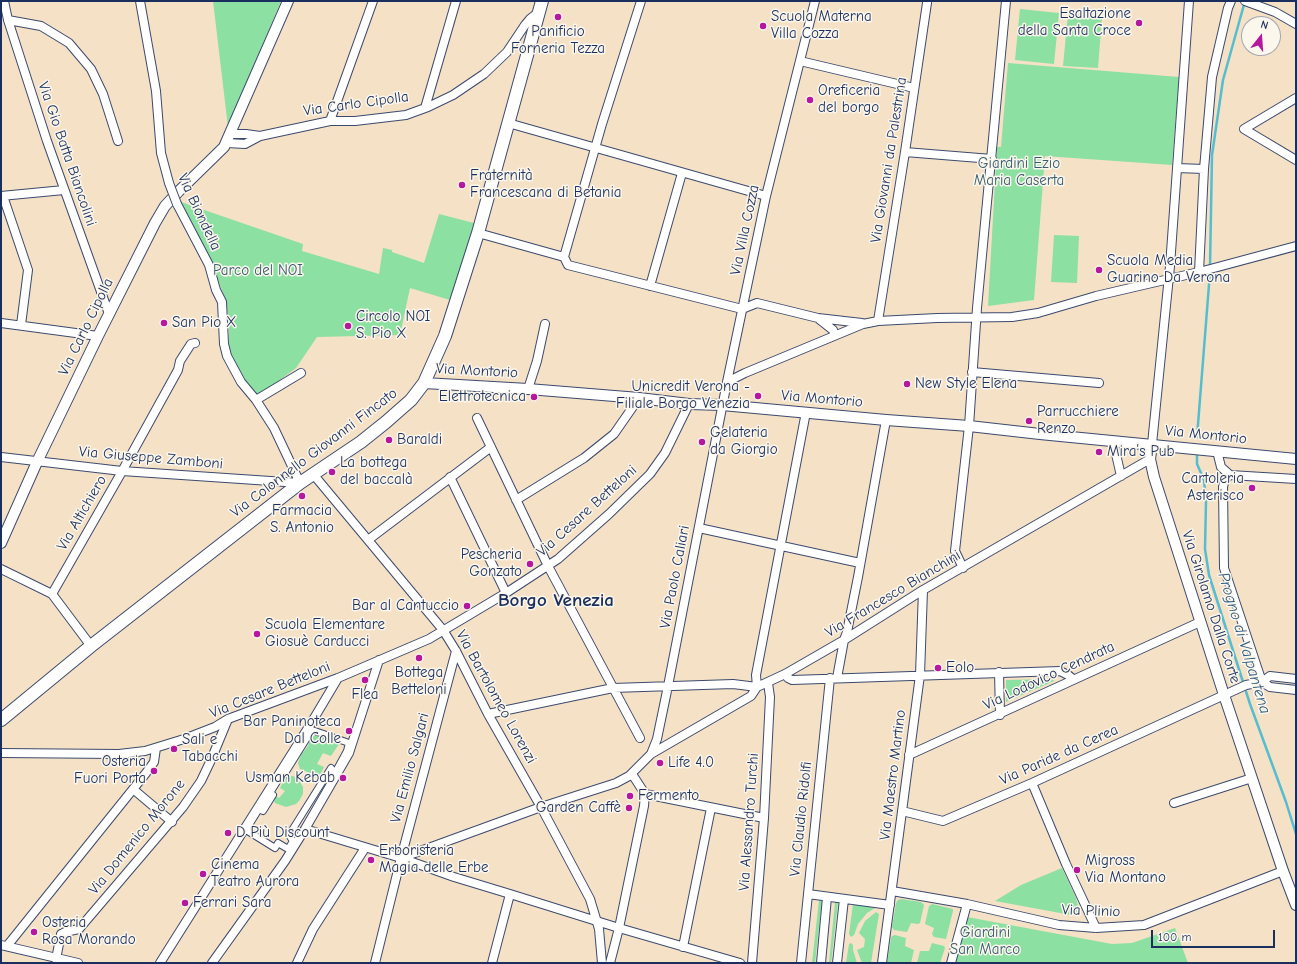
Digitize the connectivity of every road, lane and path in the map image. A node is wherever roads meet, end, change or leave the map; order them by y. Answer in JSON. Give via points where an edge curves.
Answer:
{"nodes":[{"id":1,"x":4,"y":1,"type":"edge"},
{"id":2,"x":13,"y":1,"type":"edge"},
{"id":3,"x":140,"y":1,"type":"edge"},
{"id":4,"x":288,"y":1,"type":"edge"},
{"id":5,"x":373,"y":1,"type":"edge"},
{"id":6,"x":456,"y":1,"type":"edge"},
{"id":7,"x":641,"y":1,"type":"edge"},
{"id":8,"x":815,"y":1,"type":"edge"},
{"id":9,"x":1006,"y":1,"type":"edge"},
{"id":10,"x":1189,"y":1,"type":"edge"},
{"id":11,"x":1231,"y":1,"type":"edge"},
{"id":12,"x":1248,"y":2,"type":"edge"},
{"id":13,"x":927,"y":3,"type":"dead end"},
{"id":14,"x":541,"y":6,"type":"edge"},
{"id":15,"x":6,"y":10,"type":"junction"},
{"id":16,"x":8,"y":20,"type":"junction"},
{"id":17,"x":1296,"y":24,"type":"edge"},
{"id":18,"x":800,"y":61,"type":"junction"},
{"id":19,"x":914,"y":88,"type":"junction"},
{"id":20,"x":1296,"y":98,"type":"edge"},
{"id":21,"x":425,"y":108,"type":"junction"},
{"id":22,"x":330,"y":121,"type":"junction"},
{"id":23,"x":508,"y":124,"type":"junction"},
{"id":24,"x":228,"y":139,"type":"junction"},
{"id":25,"x":118,"y":141,"type":"dead end"},
{"id":26,"x":595,"y":147,"type":"junction"},
{"id":27,"x":905,"y":152,"type":"junction"},
{"id":28,"x":992,"y":158,"type":"junction"},
{"id":29,"x":1296,"y":160,"type":"edge"},
{"id":30,"x":1177,"y":168,"type":"junction"},
{"id":31,"x":1204,"y":169,"type":"junction"},
{"id":32,"x":682,"y":173,"type":"junction"},
{"id":33,"x":64,"y":190,"type":"junction"},
{"id":34,"x":2,"y":196,"type":"edge"},
{"id":35,"x":766,"y":196,"type":"junction"},
{"id":36,"x":478,"y":233,"type":"junction"},
{"id":37,"x":1296,"y":246,"type":"edge"},
{"id":38,"x":564,"y":257,"type":"junction"},
{"id":39,"x":1200,"y":271,"type":"junction"},
{"id":40,"x":1169,"y":278,"type":"junction"},
{"id":41,"x":650,"y":286,"type":"junction"},
{"id":42,"x":742,"y":309,"type":"junction"},
{"id":43,"x":109,"y":314,"type":"junction"},
{"id":44,"x":976,"y":317,"type":"junction"},
{"id":45,"x":818,"y":318,"type":"junction"},
{"id":46,"x":878,"y":321,"type":"junction"},
{"id":47,"x":1,"y":323,"type":"edge"},
{"id":48,"x":545,"y":324,"type":"dead end"},
{"id":49,"x":863,"y":324,"type":"junction"},
{"id":50,"x":22,"y":325,"type":"junction"},
{"id":51,"x":835,"y":335,"type":"junction"},
{"id":52,"x":98,"y":336,"type":"junction"},
{"id":53,"x":195,"y":343,"type":"dead end"},
{"id":54,"x":972,"y":372,"type":"junction"},
{"id":55,"x":301,"y":373,"type":"dead end"},
{"id":56,"x":727,"y":382,"type":"junction"},
{"id":57,"x":424,"y":383,"type":"junction"},
{"id":58,"x":1099,"y":383,"type":"dead end"},
{"id":59,"x":528,"y":389,"type":"junction"},
{"id":60,"x":639,"y":398,"type":"junction"},
{"id":61,"x":256,"y":400,"type":"junction"},
{"id":62,"x":689,"y":404,"type":"junction"},
{"id":63,"x":722,"y":405,"type":"junction"},
{"id":64,"x":806,"y":412,"type":"junction"},
{"id":65,"x":477,"y":418,"type":"dead end"},
{"id":66,"x":886,"y":420,"type":"junction"},
{"id":67,"x":969,"y":426,"type":"junction"},
{"id":68,"x":1113,"y":441,"type":"junction"},
{"id":69,"x":1152,"y":444,"type":"junction"},
{"id":70,"x":491,"y":447,"type":"junction"},
{"id":71,"x":1217,"y":451,"type":"junction"},
{"id":72,"x":1,"y":457,"type":"edge"},
{"id":73,"x":1150,"y":459,"type":"junction"},
{"id":74,"x":1296,"y":459,"type":"edge"},
{"id":75,"x":37,"y":462,"type":"junction"},
{"id":76,"x":122,"y":471,"type":"junction"},
{"id":77,"x":313,"y":474,"type":"junction"},
{"id":78,"x":1230,"y":475,"type":"junction"},
{"id":79,"x":1121,"y":476,"type":"junction"},
{"id":80,"x":450,"y":477,"type":"junction"},
{"id":81,"x":1296,"y":479,"type":"edge"},
{"id":82,"x":300,"y":483,"type":"junction"},
{"id":83,"x":516,"y":500,"type":"junction"},
{"id":84,"x":699,"y":528,"type":"junction"},
{"id":85,"x":368,"y":540,"type":"junction"},
{"id":86,"x":1,"y":543,"type":"edge"},
{"id":87,"x":780,"y":546,"type":"junction"},
{"id":88,"x":860,"y":563,"type":"junction"},
{"id":89,"x":548,"y":566,"type":"junction"},
{"id":90,"x":963,"y":568,"type":"junction"},
{"id":91,"x":1,"y":569,"type":"edge"},
{"id":92,"x":923,"y":590,"type":"junction"},
{"id":93,"x":506,"y":593,"type":"junction"},
{"id":94,"x":52,"y":594,"type":"junction"},
{"id":95,"x":1200,"y":622,"type":"junction"},
{"id":96,"x":443,"y":630,"type":"junction"},
{"id":97,"x":844,"y":640,"type":"junction"},
{"id":98,"x":91,"y":646,"type":"junction"},
{"id":99,"x":456,"y":651,"type":"junction"},
{"id":100,"x":379,"y":660,"type":"junction"},
{"id":101,"x":999,"y":672,"type":"junction"},
{"id":102,"x":785,"y":674,"type":"junction"},
{"id":103,"x":920,"y":675,"type":"junction"},
{"id":104,"x":338,"y":678,"type":"junction"},
{"id":105,"x":833,"y":678,"type":"junction"},
{"id":106,"x":1296,"y":679,"type":"edge"},
{"id":107,"x":1073,"y":680,"type":"junction"},
{"id":108,"x":1262,"y":682,"type":"junction"},
{"id":109,"x":768,"y":683,"type":"junction"},
{"id":110,"x":668,"y":686,"type":"junction"},
{"id":111,"x":757,"y":687,"type":"junction"},
{"id":112,"x":613,"y":688,"type":"junction"},
{"id":113,"x":1296,"y":690,"type":"edge"},
{"id":114,"x":1224,"y":695,"type":"junction"},
{"id":115,"x":488,"y":714,"type":"junction"},
{"id":116,"x":1000,"y":715,"type":"junction"},
{"id":117,"x":228,"y":719,"type":"junction"},
{"id":118,"x":1,"y":720,"type":"edge"},
{"id":119,"x":640,"y":738,"type":"dead end"},
{"id":120,"x":156,"y":748,"type":"junction"},
{"id":121,"x":1,"y":753,"type":"edge"},
{"id":122,"x":651,"y":754,"type":"junction"},
{"id":123,"x":908,"y":755,"type":"junction"},
{"id":124,"x":632,"y":774,"type":"junction"},
{"id":125,"x":1252,"y":778,"type":"junction"},
{"id":126,"x":1032,"y":783,"type":"junction"},
{"id":127,"x":133,"y":789,"type":"junction"},
{"id":128,"x":645,"y":794,"type":"junction"},
{"id":129,"x":1174,"y":803,"type":"dead end"},
{"id":130,"x":541,"y":807,"type":"junction"},
{"id":131,"x":711,"y":808,"type":"junction"},
{"id":132,"x":263,"y":810,"type":"joint"},
{"id":133,"x":902,"y":811,"type":"junction"},
{"id":134,"x":764,"y":818,"type":"junction"},
{"id":135,"x":172,"y":822,"type":"junction"},
{"id":136,"x":305,"y":829,"type":"junction"},
{"id":137,"x":365,"y":848,"type":"junction"},
{"id":138,"x":401,"y":858,"type":"junction"},
{"id":139,"x":1283,"y":871,"type":"junction"},
{"id":140,"x":892,"y":891,"type":"junction"},
{"id":141,"x":510,"y":894,"type":"junction"},
{"id":142,"x":808,"y":894,"type":"junction"},
{"id":143,"x":827,"y":897,"type":"junction"},
{"id":144,"x":844,"y":899,"type":"junction"},
{"id":145,"x":967,"y":904,"type":"junction"},
{"id":146,"x":890,"y":905,"type":"junction"},
{"id":147,"x":1296,"y":905,"type":"edge"},
{"id":148,"x":597,"y":921,"type":"junction"},
{"id":149,"x":619,"y":928,"type":"junction"},
{"id":150,"x":1096,"y":928,"type":"junction"},
{"id":151,"x":4,"y":946,"type":"edge"},
{"id":152,"x":683,"y":946,"type":"junction"},
{"id":153,"x":56,"y":958,"type":"junction"},
{"id":154,"x":78,"y":963,"type":"edge"},
{"id":155,"x":160,"y":963,"type":"edge"},
{"id":156,"x":212,"y":963,"type":"edge"},
{"id":157,"x":297,"y":963,"type":"edge"},
{"id":158,"x":375,"y":963,"type":"edge"},
{"id":159,"x":492,"y":963,"type":"edge"},
{"id":160,"x":602,"y":963,"type":"edge"},
{"id":161,"x":610,"y":963,"type":"edge"},
{"id":162,"x":740,"y":963,"type":"edge"},
{"id":163,"x":752,"y":963,"type":"edge"},
{"id":164,"x":801,"y":963,"type":"edge"},
{"id":165,"x":821,"y":963,"type":"edge"},
{"id":166,"x":837,"y":963,"type":"edge"},
{"id":167,"x":882,"y":963,"type":"edge"},
{"id":168,"x":951,"y":963,"type":"edge"}],
"edges":[{"from":1,"to":15,"type":"street","name":"Via Gio Batta Biancolini"},
{"from":2,"to":15,"type":"street"},
{"from":3,"to":61,"type":"street","name":"Via Biondella","bridge":true,"via":[[156,91],[161,153],[169,183],[208,265],[222,302],[227,356],[241,382]]},
{"from":4,"to":24,"type":"street"},
{"from":5,"to":22,"type":"street"},
{"from":6,"to":21,"type":"street"},
{"from":7,"to":26,"type":"street"},
{"from":8,"to":18,"type":"street","name":"Via Villa Cozza"},
{"from":9,"to":28,"type":"street"},
{"from":10,"to":30,"type":"street"},
{"from":11,"to":31,"type":"street","via":[[1212,77]]},
{"from":12,"to":17,"type":"street","via":[[1275,12]]},
{"from":13,"to":19,"type":"street","name":"Via Giovanni da Palestrina"},
{"from":14,"to":21,"type":"street","name":"Via Carlo Cipolla","via":[[507,52],[484,74],[453,95]]},
{"from":14,"to":23,"type":"main road","name":"Via Colonnello Giovanni Fincato"},
{"from":15,"to":16,"type":"street","name":"Via Gio Batta Biancolini"},
{"from":16,"to":25,"type":"street","via":[[41,26],[69,43],[91,69]]},
{"from":16,"to":33,"type":"street","name":"Via Gio Batta Biancolini"},
{"from":18,"to":19,"type":"street"},
{"from":18,"to":35,"type":"street","name":"Via Villa Cozza"},
{"from":19,"to":27,"type":"street","name":"Via Giovanni da Palestrina"},
{"from":20,"to":29,"type":"street","via":[[1244,129]]},
{"from":21,"to":22,"type":"street","name":"Via Carlo Cipolla","via":[[406,115]]},
{"from":22,"to":24,"type":"street","name":"Via Carlo Cipolla","via":[[260,136],[245,144]]},
{"from":23,"to":26,"type":"street"},
{"from":23,"to":36,"type":"main road","name":"Via Colonnello Giovanni Fincato"},
{"from":24,"to":43,"type":"street","name":"Via Carlo Cipolla","via":[[221,151],[165,206]]},
{"from":26,"to":32,"type":"street"},
{"from":26,"to":38,"type":"street"},
{"from":27,"to":28,"type":"street"},
{"from":27,"to":46,"type":"street","name":"Via Giovanni da Palestrina"},
{"from":28,"to":44,"type":"street"},
{"from":30,"to":31,"type":"street"},
{"from":30,"to":40,"type":"street"},
{"from":31,"to":39,"type":"street"},
{"from":32,"to":35,"type":"street"},
{"from":32,"to":41,"type":"street"},
{"from":33,"to":34,"type":"street"},
{"from":33,"to":43,"type":"street","name":"Via Gio Batta Biancolini"},
{"from":34,"to":50,"type":"street","via":[[28,270]]},
{"from":35,"to":42,"type":"street","name":"Via Villa Cozza"},
{"from":36,"to":38,"type":"street"},
{"from":36,"to":57,"type":"main road","name":"Via Colonnello Giovanni Fincato","via":[[445,336]]},
{"from":37,"to":39,"type":"street"},
{"from":38,"to":41,"type":"street","via":[[568,265]]},
{"from":39,"to":40,"type":"street"},
{"from":40,"to":44,"type":"street","via":[[1038,313],[1012,317]]},
{"from":40,"to":69,"type":"street"},
{"from":41,"to":42,"type":"street"},
{"from":42,"to":45,"type":"street","via":[[757,303]]},
{"from":42,"to":56,"type":"street","name":"Via Villa Cozza"},
{"from":43,"to":52,"type":"street","name":"Via Carlo Cipolla"},
{"from":44,"to":46,"type":"street"},
{"from":44,"to":54,"type":"street"},
{"from":45,"to":49,"type":"street"},
{"from":45,"to":51,"type":"street","via":[[833,330]]},
{"from":46,"to":49,"type":"street"},
{"from":47,"to":50,"type":"street"},
{"from":48,"to":59,"type":"street","name":"Via Montorio"},
{"from":49,"to":51,"type":"street"},
{"from":50,"to":52,"type":"street"},
{"from":51,"to":56,"type":"street"},
{"from":52,"to":75,"type":"street","name":"Via Carlo Cipolla"},
{"from":53,"to":76,"type":"street","name":"Via Altichiero","via":[[180,361],[178,370]]},
{"from":54,"to":58,"type":"street"},
{"from":54,"to":67,"type":"street"},
{"from":55,"to":61,"type":"street"},
{"from":56,"to":63,"type":"street","name":"Via Villa Cozza"},
{"from":57,"to":59,"type":"street","name":"Via Montorio"},
{"from":57,"to":77,"type":"main road","name":"Via Colonnello Giovanni Fincato","via":[[411,400],[386,422]]},
{"from":59,"to":60,"type":"street","name":"Via Montorio"},
{"from":60,"to":62,"type":"street","name":"Via Montorio"},
{"from":60,"to":83,"type":"street","via":[[614,434],[584,458]]},
{"from":61,"to":82,"type":"street","name":"Via Biondella","via":[[274,428]]},
{"from":62,"to":63,"type":"street","name":"Via Montorio"},
{"from":62,"to":89,"type":"street","name":"Via Cesare Betteloni","via":[[665,453],[650,474],[609,514]]},
{"from":63,"to":64,"type":"street","name":"Via Montorio"},
{"from":63,"to":84,"type":"street","name":"Via Paolo Caliari"},
{"from":64,"to":66,"type":"street","name":"Via Montorio"},
{"from":64,"to":87,"type":"street"},
{"from":65,"to":70,"type":"street"},
{"from":66,"to":67,"type":"street","name":"Via Montorio"},
{"from":66,"to":88,"type":"street","name":"Via Claudio Ridolfi"},
{"from":67,"to":68,"type":"street","name":"Via Montorio"},
{"from":67,"to":90,"type":"street","via":[[955,551]]},
{"from":68,"to":69,"type":"street","name":"Via Montorio"},
{"from":68,"to":79,"type":"street"},
{"from":69,"to":71,"type":"street","name":"Via Montorio"},
{"from":69,"to":73,"type":"street","name":"Via Girolamo Dalla Corte"},
{"from":70,"to":80,"type":"street"},
{"from":70,"to":83,"type":"street"},
{"from":71,"to":74,"type":"street","name":"Via Montorio"},
{"from":71,"to":78,"type":"street","via":[[1221,467]]},
{"from":72,"to":75,"type":"street","name":"Via Giuseppe Zamboni"},
{"from":73,"to":79,"type":"street","name":"Via Francesco Bianchini"},
{"from":73,"to":95,"type":"street","name":"Via Girolamo Dalla Corte"},
{"from":75,"to":76,"type":"street","name":"Via Giuseppe Zamboni"},
{"from":75,"to":86,"type":"street","name":"Via Carlo Cipolla"},
{"from":76,"to":82,"type":"street","name":"Via Giuseppe Zamboni"},
{"from":76,"to":94,"type":"street","name":"Via Altichiero"},
{"from":77,"to":82,"type":"main road","name":"Via Colonnello Giovanni Fincato"},
{"from":77,"to":85,"type":"street","name":"Via Bartolomeo Lorenzi"},
{"from":78,"to":81,"type":"street"},
{"from":78,"to":108,"type":"street","via":[[1225,479],[1223,488],[1224,568]]},
{"from":79,"to":90,"type":"street","name":"Via Francesco Bianchini"},
{"from":80,"to":85,"type":"street"},
{"from":80,"to":93,"type":"street"},
{"from":82,"to":98,"type":"main road","name":"Via Colonnello Giovanni Fincato"},
{"from":83,"to":89,"type":"street"},
{"from":84,"to":87,"type":"street"},
{"from":84,"to":110,"type":"street","name":"Via Paolo Caliari"},
{"from":85,"to":96,"type":"street","name":"Via Bartolomeo Lorenzi"},
{"from":87,"to":88,"type":"street"},
{"from":87,"to":111,"type":"street","via":[[756,675]]},
{"from":88,"to":97,"type":"street","name":"Via Claudio Ridolfi"},
{"from":89,"to":93,"type":"street","name":"Via Cesare Betteloni"},
{"from":89,"to":112,"type":"street"},
{"from":90,"to":92,"type":"street","name":"Via Francesco Bianchini"},
{"from":91,"to":94,"type":"street"},
{"from":92,"to":97,"type":"street","name":"Via Francesco Bianchini"},
{"from":92,"to":103,"type":"street","name":"Via Maestro Martino"},
{"from":93,"to":96,"type":"street","name":"Via Cesare Betteloni"},
{"from":94,"to":98,"type":"street"},
{"from":95,"to":107,"type":"street","name":"Via Lodovico Cendrata"},
{"from":95,"to":114,"type":"street","name":"Via Girolamo Dalla Corte"},
{"from":96,"to":99,"type":"street","name":"Via Bartolomeo Lorenzi"},
{"from":96,"to":100,"type":"street","name":"Via Cesare Betteloni","via":[[429,639]]},
{"from":97,"to":102,"type":"street","name":"Via Francesco Bianchini"},
{"from":97,"to":105,"type":"street","name":"Via Claudio Ridolfi"},
{"from":98,"to":118,"type":"main road","name":"Via Colonnello Giovanni Fincato"},
{"from":99,"to":115,"type":"street","name":"Via Bartolomeo Lorenzi"},
{"from":99,"to":138,"type":"street","name":"Via Emilio Salgari"},
{"from":100,"to":104,"type":"street","name":"Via Cesare Betteloni"},
{"from":100,"to":136,"type":"street","via":[[349,753]]},
{"from":101,"to":103,"type":"street"},
{"from":101,"to":107,"type":"street","via":[[1060,671]]},
{"from":101,"to":116,"type":"street"},
{"from":102,"to":105,"type":"street","via":[[792,680]]},
{"from":102,"to":109,"type":"street","name":"Via Francesco Bianchini"},
{"from":103,"to":105,"type":"street"},
{"from":103,"to":123,"type":"street","name":"Via Maestro Martino"},
{"from":104,"to":117,"type":"street","name":"Via Cesare Betteloni"},
{"from":104,"to":155,"type":"street"},
{"from":105,"to":142,"type":"street","name":"Via Claudio Ridolfi"},
{"from":106,"to":108,"type":"street","name":"Via Paride da Cerea","via":[[1270,676]]},
{"from":107,"to":116,"type":"street","name":"Via Lodovico Cendrata"},
{"from":108,"to":113,"type":"street","via":[[1270,686]]},
{"from":108,"to":114,"type":"street","name":"Via Paride da Cerea","via":[[1246,685]]},
{"from":109,"to":111,"type":"street","name":"Via Francesco Bianchini"},
{"from":109,"to":134,"type":"street","name":"Via Alessandro Turchi","via":[[770,698]]},
{"from":110,"to":111,"type":"street","via":[[733,684]]},
{"from":110,"to":112,"type":"street"},
{"from":110,"to":122,"type":"street","name":"Via Paolo Caliari","via":[[657,739]]},
{"from":111,"to":122,"type":"street","name":"Via Francesco Bianchini","via":[[751,696]]},
{"from":112,"to":115,"type":"street"},
{"from":112,"to":119,"type":"street"},
{"from":114,"to":125,"type":"street","name":"Via Girolamo Dalla Corte"},
{"from":114,"to":126,"type":"street","name":"Via Paride da Cerea"},
{"from":115,"to":130,"type":"street","name":"Via Bartolomeo Lorenzi"},
{"from":116,"to":123,"type":"street","name":"Via Lodovico Cendrata"},
{"from":117,"to":120,"type":"street","name":"Via Cesare Betteloni","via":[[215,727]]},
{"from":117,"to":135,"type":"street","name":"Via Domenico Morone","via":[[201,781]]},
{"from":120,"to":121,"type":"street","name":"Via Cesare Betteloni","via":[[119,754]]},
{"from":120,"to":127,"type":"street","via":[[154,762]]},
{"from":122,"to":124,"type":"street"},
{"from":123,"to":133,"type":"street","name":"Via Maestro Martino"},
{"from":124,"to":128,"type":"street"},
{"from":124,"to":130,"type":"street","via":[[616,783]]},
{"from":125,"to":129,"type":"street"},
{"from":125,"to":139,"type":"street","name":"Via Girolamo Dalla Corte"},
{"from":126,"to":133,"type":"street","name":"Via Paride da Cerea","via":[[943,821]]},
{"from":126,"to":150,"type":"street"},
{"from":127,"to":135,"type":"street"},
{"from":127,"to":151,"type":"street"},
{"from":128,"to":131,"type":"street"},
{"from":128,"to":149,"type":"street"},
{"from":130,"to":138,"type":"street"},
{"from":130,"to":148,"type":"street","name":"Via Bartolomeo Lorenzi","via":[[590,899]]},
{"from":131,"to":134,"type":"street"},
{"from":131,"to":152,"type":"street"},
{"from":132,"to":132,"type":"street","via":[[273,795],[270,793],[312,730],[349,743],[335,773],[331,768],[289,835],[293,841],[288,849],[278,843],[275,848],[246,830],[260,809]]},
{"from":133,"to":140,"type":"street","name":"Via Maestro Martino"},
{"from":134,"to":163,"type":"street","name":"Via Alessandro Turchi"},
{"from":135,"to":153,"type":"street","name":"Via Domenico Morone","via":[[79,929],[61,934]]},
{"from":136,"to":137,"type":"street"},
{"from":136,"to":156,"type":"street"},
{"from":137,"to":138,"type":"street"},
{"from":137,"to":157,"type":"street","via":[[313,929]]},
{"from":138,"to":141,"type":"street"},
{"from":138,"to":158,"type":"street","name":"Via Emilio Salgari"},
{"from":139,"to":147,"type":"street","name":"Via Girolamo Dalla Corte"},
{"from":139,"to":150,"type":"street","name":"Via Plinio","via":[[1144,925]]},
{"from":140,"to":145,"type":"street","name":"Via Plinio"},
{"from":140,"to":146,"type":"street","name":"Via Maestro Martino"},
{"from":141,"to":148,"type":"street"},
{"from":141,"to":159,"type":"street"},
{"from":142,"to":143,"type":"street"},
{"from":142,"to":164,"type":"street","name":"Via Claudio Ridolfi"},
{"from":143,"to":144,"type":"street"},
{"from":143,"to":165,"type":"street"},
{"from":144,"to":146,"type":"street"},
{"from":144,"to":166,"type":"street"},
{"from":145,"to":150,"type":"street","name":"Via Plinio","via":[[1059,925]]},
{"from":145,"to":168,"type":"street"},
{"from":146,"to":167,"type":"street","name":"Via Maestro Martino"},
{"from":148,"to":149,"type":"street"},
{"from":148,"to":160,"type":"street","name":"Via Bartolomeo Lorenzi"},
{"from":149,"to":152,"type":"street"},
{"from":149,"to":161,"type":"street"},
{"from":151,"to":153,"type":"street"},
{"from":152,"to":162,"type":"street"},
{"from":153,"to":154,"type":"street"}]}
